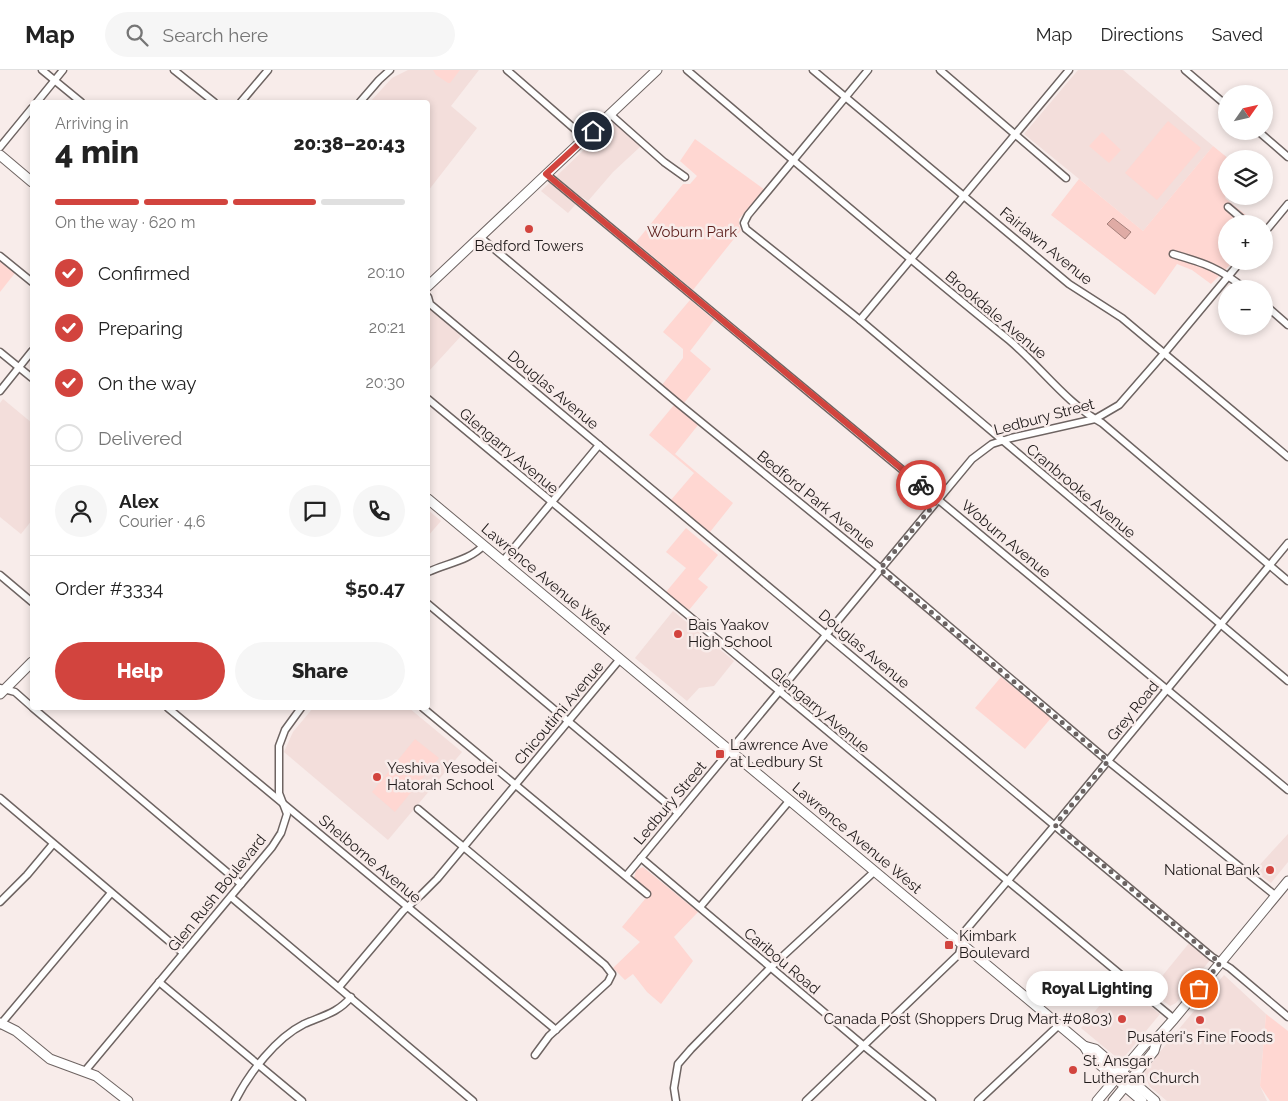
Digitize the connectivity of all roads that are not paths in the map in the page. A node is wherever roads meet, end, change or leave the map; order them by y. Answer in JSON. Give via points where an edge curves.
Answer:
{"nodes":[{"id":1,"x":42,"y":70,"type":"edge"},
{"id":2,"x":63,"y":70,"type":"edge"},
{"id":3,"x":174,"y":70,"type":"edge"},
{"id":4,"x":268,"y":70,"type":"edge"},
{"id":5,"x":390,"y":70,"type":"edge"},
{"id":6,"x":507,"y":70,"type":"edge"},
{"id":7,"x":656,"y":70,"type":"edge"},
{"id":8,"x":687,"y":70,"type":"edge"},
{"id":9,"x":813,"y":70,"type":"edge"},
{"id":10,"x":868,"y":70,"type":"edge"},
{"id":11,"x":940,"y":70,"type":"edge"},
{"id":12,"x":1185,"y":70,"type":"edge"},
{"id":13,"x":1067,"y":71,"type":"edge"},
{"id":14,"x":55,"y":81,"type":"junction"},
{"id":15,"x":846,"y":97,"type":"junction"},
{"id":16,"x":1218,"y":98,"type":"edge"},
{"id":17,"x":39,"y":100,"type":"edge"},
{"id":18,"x":79,"y":100,"type":"edge"},
{"id":19,"x":212,"y":100,"type":"edge"},
{"id":20,"x":243,"y":100,"type":"edge"},
{"id":21,"x":362,"y":100,"type":"edge"},
{"id":22,"x":30,"y":110,"type":"edge"},
{"id":23,"x":610,"y":114,"type":"junction"},
{"id":24,"x":1016,"y":134,"type":"junction"},
{"id":25,"x":585,"y":138,"type":"junction"},
{"id":26,"x":1268,"y":140,"type":"edge"},
{"id":27,"x":0,"y":147,"type":"edge"},
{"id":28,"x":0,"y":155,"type":"edge"},
{"id":29,"x":1288,"y":157,"type":"edge"},
{"id":30,"x":794,"y":160,"type":"junction"},
{"id":31,"x":546,"y":174,"type":"junction"},
{"id":32,"x":685,"y":176,"type":"dead end"},
{"id":33,"x":1066,"y":178,"type":"dead end"},
{"id":34,"x":30,"y":180,"type":"edge"},
{"id":35,"x":964,"y":196,"type":"junction"},
{"id":36,"x":1288,"y":204,"type":"edge"},
{"id":37,"x":1228,"y":208,"type":"dead end"},
{"id":38,"x":1237,"y":215,"type":"edge"},
{"id":39,"x":1273,"y":222,"type":"edge"},
{"id":40,"x":480,"y":237,"type":"junction"},
{"id":41,"x":1173,"y":254,"type":"dead end"},
{"id":42,"x":0,"y":256,"type":"edge"},
{"id":43,"x":911,"y":261,"type":"junction"},
{"id":44,"x":1233,"y":270,"type":"edge"},
{"id":45,"x":1229,"y":275,"type":"junction"},
{"id":46,"x":30,"y":280,"type":"edge"},
{"id":47,"x":1235,"y":280,"type":"edge"},
{"id":48,"x":430,"y":284,"type":"edge"},
{"id":49,"x":430,"y":304,"type":"edge"},
{"id":50,"x":1273,"y":312,"type":"edge"},
{"id":51,"x":860,"y":320,"type":"junction"},
{"id":52,"x":1288,"y":325,"type":"edge"},
{"id":53,"x":0,"y":352,"type":"edge"},
{"id":54,"x":1164,"y":354,"type":"junction"},
{"id":55,"x":30,"y":355,"type":"edge"},
{"id":56,"x":20,"y":368,"type":"junction"},
{"id":57,"x":30,"y":376,"type":"edge"},
{"id":58,"x":0,"y":391,"type":"edge"},
{"id":59,"x":430,"y":401,"type":"edge"},
{"id":60,"x":1095,"y":419,"type":"junction"},
{"id":61,"x":1002,"y":441,"type":"junction"},
{"id":62,"x":599,"y":445,"type":"junction"},
{"id":63,"x":1288,"y":457,"type":"edge"},
{"id":64,"x":938,"y":500,"type":"junction"},
{"id":65,"x":430,"y":501,"type":"edge"},
{"id":66,"x":552,"y":504,"type":"junction"},
{"id":67,"x":1288,"y":542,"type":"edge"},
{"id":68,"x":484,"y":545,"type":"junction"},
{"id":69,"x":503,"y":561,"type":"junction"},
{"id":70,"x":1270,"y":565,"type":"junction"},
{"id":71,"x":880,"y":569,"type":"junction"},
{"id":72,"x":430,"y":571,"type":"edge"},
{"id":73,"x":0,"y":575,"type":"edge"},
{"id":74,"x":1288,"y":580,"type":"edge"},
{"id":75,"x":30,"y":600,"type":"edge"},
{"id":76,"x":430,"y":606,"type":"edge"},
{"id":77,"x":1220,"y":625,"type":"junction"},
{"id":78,"x":827,"y":635,"type":"junction"},
{"id":79,"x":620,"y":659,"type":"junction"},
{"id":80,"x":30,"y":664,"type":"edge"},
{"id":81,"x":1288,"y":681,"type":"edge"},
{"id":82,"x":1167,"y":689,"type":"junction"},
{"id":83,"x":1,"y":690,"type":"edge"},
{"id":84,"x":779,"y":692,"type":"junction"},
{"id":85,"x":30,"y":704,"type":"edge"},
{"id":86,"x":37,"y":710,"type":"edge"},
{"id":87,"x":170,"y":710,"type":"edge"},
{"id":88,"x":298,"y":710,"type":"edge"},
{"id":89,"x":426,"y":710,"type":"edge"},
{"id":90,"x":567,"y":721,"type":"junction"},
{"id":91,"x":730,"y":750,"type":"junction"},
{"id":92,"x":1108,"y":761,"type":"junction"},
{"id":93,"x":516,"y":784,"type":"junction"},
{"id":94,"x":1288,"y":790,"type":"edge"},
{"id":95,"x":0,"y":798,"type":"edge"},
{"id":96,"x":790,"y":800,"type":"junction"},
{"id":97,"x":284,"y":804,"type":"junction"},
{"id":98,"x":418,"y":809,"type":"dead end"},
{"id":99,"x":678,"y":813,"type":"junction"},
{"id":100,"x":1055,"y":825,"type":"junction"},
{"id":101,"x":53,"y":844,"type":"junction"},
{"id":102,"x":463,"y":847,"type":"junction"},
{"id":103,"x":641,"y":858,"type":"junction"},
{"id":104,"x":875,"y":871,"type":"junction"},
{"id":105,"x":626,"y":876,"type":"junction"},
{"id":106,"x":1006,"y":881,"type":"junction"},
{"id":107,"x":1288,"y":881,"type":"edge"},
{"id":108,"x":241,"y":884,"type":"junction"},
{"id":109,"x":111,"y":893,"type":"junction"},
{"id":110,"x":647,"y":894,"type":"dead end"},
{"id":111,"x":1276,"y":896,"type":"junction"},
{"id":112,"x":231,"y":897,"type":"junction"},
{"id":113,"x":0,"y":902,"type":"edge"},
{"id":114,"x":408,"y":906,"type":"junction"},
{"id":115,"x":700,"y":907,"type":"junction"},
{"id":116,"x":962,"y":943,"type":"junction"},
{"id":117,"x":183,"y":954,"type":"junction"},
{"id":118,"x":1220,"y":963,"type":"junction"},
{"id":119,"x":770,"y":968,"type":"junction"},
{"id":120,"x":160,"y":982,"type":"junction"},
{"id":121,"x":339,"y":987,"type":"junction"},
{"id":122,"x":351,"y":998,"type":"junction"},
{"id":123,"x":1288,"y":1017,"type":"edge"},
{"id":124,"x":1174,"y":1019,"type":"junction"},
{"id":125,"x":0,"y":1024,"type":"edge"},
{"id":126,"x":1059,"y":1025,"type":"junction"},
{"id":127,"x":556,"y":1030,"type":"junction"},
{"id":128,"x":1158,"y":1037,"type":"junction"},
{"id":129,"x":864,"y":1046,"type":"junction"},
{"id":130,"x":534,"y":1055,"type":"dead end"},
{"id":131,"x":258,"y":1063,"type":"junction"},
{"id":132,"x":85,"y":1071,"type":"junction"},
{"id":133,"x":1119,"y":1075,"type":"junction"},
{"id":134,"x":1128,"y":1083,"type":"junction"},
{"id":135,"x":128,"y":1101,"type":"edge"},
{"id":136,"x":235,"y":1101,"type":"edge"},
{"id":137,"x":302,"y":1101,"type":"edge"},
{"id":138,"x":473,"y":1101,"type":"edge"},
{"id":139,"x":676,"y":1101,"type":"edge"},
{"id":140,"x":806,"y":1101,"type":"edge"},
{"id":141,"x":932,"y":1101,"type":"edge"},
{"id":142,"x":978,"y":1101,"type":"edge"},
{"id":143,"x":1097,"y":1101,"type":"edge"},
{"id":144,"x":1113,"y":1101,"type":"edge"},
{"id":145,"x":1142,"y":1101,"type":"edge"},
{"id":146,"x":1155,"y":1101,"type":"edge"}],
"edges":[{"from":1,"to":14,"type":"street"},
{"from":2,"to":14,"type":"street"},
{"from":3,"to":19,"type":"street"},
{"from":4,"to":20,"type":"street"},
{"from":5,"to":21,"type":"street"},
{"from":6,"to":25,"type":"street"},
{"from":7,"to":23,"type":"main road"},
{"from":8,"to":30,"type":"street","name":"Brookdale Avenue"},
{"from":9,"to":15,"type":"street","name":"Fairlawn Avenue"},
{"from":10,"to":15,"type":"street"},
{"from":11,"to":24,"type":"street"},
{"from":12,"to":16,"type":"street"},
{"from":13,"to":24,"type":"street"},
{"from":14,"to":17,"type":"street"},
{"from":14,"to":18,"type":"street"},
{"from":15,"to":30,"type":"street"},
{"from":15,"to":35,"type":"street","name":"Fairlawn Avenue"},
{"from":22,"to":27,"type":"street"},
{"from":23,"to":25,"type":"main road"},
{"from":23,"to":32,"type":"street","via":[[664,162]]},
{"from":24,"to":33,"type":"street"},
{"from":24,"to":35,"type":"street"},
{"from":25,"to":31,"type":"main road"},
{"from":26,"to":29,"type":"street"},
{"from":28,"to":34,"type":"main road"},
{"from":30,"to":43,"type":"street","name":"Brookdale Avenue"},
{"from":30,"to":51,"type":"street","name":"Cranbrooke Avenue","via":[[744,223],[748,231]]},
{"from":31,"to":40,"type":"main road"},
{"from":31,"to":64,"type":"street","name":"Woburn Avenue"},
{"from":35,"to":43,"type":"street"},
{"from":35,"to":54,"type":"street","name":"Fairlawn Avenue","via":[[1069,284],[1122,318]]},
{"from":36,"to":39,"type":"street"},
{"from":37,"to":38,"type":"street"},
{"from":40,"to":48,"type":"main road"},
{"from":40,"to":71,"type":"street","name":"Bedford Park Avenue"},
{"from":41,"to":45,"type":"street","via":[[1207,264]]},
{"from":42,"to":46,"type":"street"},
{"from":43,"to":51,"type":"street"},
{"from":43,"to":60,"type":"street","name":"Brookdale Avenue","via":[[1022,351]]},
{"from":44,"to":45,"type":"street","name":"Ledbury Street"},
{"from":45,"to":47,"type":"street"},
{"from":45,"to":54,"type":"street","name":"Ledbury Street"},
{"from":49,"to":62,"type":"street","name":"Douglas Avenue"},
{"from":50,"to":52,"type":"street"},
{"from":51,"to":61,"type":"street","name":"Cranbrooke Avenue"},
{"from":53,"to":56,"type":"street"},
{"from":54,"to":60,"type":"street","name":"Ledbury Street","via":[[1125,399]]},
{"from":54,"to":63,"type":"street","name":"Fairlawn Avenue"},
{"from":55,"to":56,"type":"street"},
{"from":56,"to":57,"type":"street"},
{"from":56,"to":58,"type":"street"},
{"from":59,"to":66,"type":"street","name":"Glengarry Avenue"},
{"from":60,"to":61,"type":"street","name":"Ledbury Street"},
{"from":60,"to":70,"type":"street","name":"Brookdale Avenue"},
{"from":61,"to":64,"type":"street","name":"Ledbury Street","via":[[986,447],[977,455]]},
{"from":61,"to":77,"type":"street","name":"Cranbrooke Avenue"},
{"from":62,"to":66,"type":"street"},
{"from":62,"to":78,"type":"street","name":"Douglas Avenue"},
{"from":64,"to":71,"type":"street","name":"Ledbury Street"},
{"from":64,"to":82,"type":"street","name":"Woburn Avenue"},
{"from":65,"to":68,"type":"main road","name":"Lawrence Avenue West"},
{"from":66,"to":69,"type":"street"},
{"from":66,"to":84,"type":"street","name":"Glengarry Avenue"},
{"from":67,"to":70,"type":"street","name":"Grey Road"},
{"from":68,"to":69,"type":"main road","name":"Lawrence Avenue West"},
{"from":68,"to":72,"type":"street","via":[[468,558]]},
{"from":69,"to":79,"type":"main road","name":"Lawrence Avenue West"},
{"from":70,"to":74,"type":"street","name":"Brookdale Avenue"},
{"from":70,"to":77,"type":"street","name":"Grey Road"},
{"from":71,"to":78,"type":"street","name":"Ledbury Street"},
{"from":71,"to":92,"type":"street","name":"Bedford Park Avenue"},
{"from":73,"to":75,"type":"street"},
{"from":76,"to":90,"type":"street"},
{"from":77,"to":81,"type":"street","name":"Cranbrooke Avenue"},
{"from":77,"to":82,"type":"street","name":"Grey Road"},
{"from":78,"to":84,"type":"street","name":"Ledbury Street"},
{"from":78,"to":100,"type":"street","name":"Douglas Avenue"},
{"from":79,"to":90,"type":"street","name":"Chicoutimi Avenue"},
{"from":79,"to":91,"type":"main road","name":"Lawrence Avenue West"},
{"from":80,"to":83,"type":"main road"},
{"from":82,"to":92,"type":"street","name":"Grey Road"},
{"from":82,"to":94,"type":"street","name":"Woburn Avenue"},
{"from":83,"to":85,"type":"street","via":[[16,692]]},
{"from":84,"to":91,"type":"street","name":"Ledbury Street"},
{"from":84,"to":106,"type":"street","name":"Glengarry Avenue"},
{"from":86,"to":108,"type":"street"},
{"from":87,"to":97,"type":"street","name":"Shelborne Avenue"},
{"from":88,"to":97,"type":"street","name":"Glen Rush Boulevard","via":[[279,746],[280,793]]},
{"from":89,"to":93,"type":"street"},
{"from":90,"to":93,"type":"street","name":"Chicoutimi Avenue"},
{"from":90,"to":99,"type":"street"},
{"from":91,"to":96,"type":"main road","name":"Lawrence Avenue West"},
{"from":91,"to":99,"type":"street","name":"Ledbury Street"},
{"from":92,"to":100,"type":"street","name":"Grey Road"},
{"from":92,"to":111,"type":"street","name":"Bedford Park Avenue"},
{"from":93,"to":102,"type":"street","name":"Chicoutimi Avenue"},
{"from":93,"to":105,"type":"street"},
{"from":95,"to":101,"type":"street"},
{"from":96,"to":104,"type":"main road","name":"Lawrence Avenue West"},
{"from":96,"to":115,"type":"street"},
{"from":97,"to":108,"type":"street","name":"Glen Rush Boulevard","via":[[288,814],[281,833]]},
{"from":97,"to":114,"type":"street","name":"Shelborne Avenue"},
{"from":98,"to":102,"type":"street"},
{"from":99,"to":103,"type":"street","name":"Ledbury Street"},
{"from":100,"to":106,"type":"street","name":"Grey Road"},
{"from":100,"to":118,"type":"street","name":"Douglas Avenue"},
{"from":101,"to":109,"type":"street"},
{"from":101,"to":113,"type":"street"},
{"from":102,"to":114,"type":"street","name":"Chicoutimi Avenue"},
{"from":102,"to":127,"type":"street","via":[[605,964],[612,974],[608,982]]},
{"from":103,"to":105,"type":"street","name":"Ledbury Street"},
{"from":103,"to":115,"type":"street","name":"Caribou Road"},
{"from":104,"to":116,"type":"main road","name":"Lawrence Avenue West"},
{"from":104,"to":119,"type":"street"},
{"from":105,"to":110,"type":"street"},
{"from":106,"to":116,"type":"street","name":"Grey Road","via":[[965,931]]},
{"from":106,"to":124,"type":"street","name":"Glengarry Avenue"},
{"from":107,"to":111,"type":"main road"},
{"from":108,"to":112,"type":"street","name":"Glen Rush Boulevard"},
{"from":109,"to":117,"type":"street"},
{"from":109,"to":125,"type":"street"},
{"from":111,"to":118,"type":"main road"},
{"from":112,"to":117,"type":"street","name":"Glen Rush Boulevard"},
{"from":112,"to":121,"type":"street"},
{"from":114,"to":121,"type":"street","name":"Chicoutimi Avenue"},
{"from":114,"to":127,"type":"street","name":"Shelborne Avenue"},
{"from":115,"to":119,"type":"street","name":"Caribou Road"},
{"from":116,"to":126,"type":"main road","name":"Lawrence Avenue West"},
{"from":116,"to":129,"type":"street","via":[[959,954]]},
{"from":117,"to":120,"type":"street","name":"Glen Rush Boulevard"},
{"from":118,"to":123,"type":"street","name":"Douglas Avenue"},
{"from":118,"to":124,"type":"main road"},
{"from":119,"to":129,"type":"street","name":"Caribou Road"},
{"from":119,"to":139,"type":"street","via":[[678,1064],[674,1088]]},
{"from":120,"to":131,"type":"street"},
{"from":120,"to":132,"type":"street","name":"Glen Rush Boulevard"},
{"from":121,"to":122,"type":"street"},
{"from":122,"to":131,"type":"street","via":[[333,1013],[298,1028]]},
{"from":122,"to":138,"type":"street"},
{"from":124,"to":128,"type":"main road"},
{"from":125,"to":132,"type":"main road","via":[[16,1031],[53,1061]]},
{"from":126,"to":133,"type":"main road","name":"Lawrence Avenue West","via":[[1084,1046],[1090,1056]]},
{"from":126,"to":142,"type":"street"},
{"from":127,"to":130,"type":"street"},
{"from":128,"to":133,"type":"main road","via":[[1146,1043]]},
{"from":128,"to":134,"type":"main road","via":[[1154,1051]]},
{"from":129,"to":140,"type":"street"},
{"from":129,"to":141,"type":"street","name":"Caribou Road"},
{"from":131,"to":136,"type":"street"},
{"from":131,"to":137,"type":"street"},
{"from":132,"to":135,"type":"main road","via":[[100,1078]]},
{"from":133,"to":134,"type":"main road","name":"Lawrence Avenue West"},
{"from":133,"to":143,"type":"main road"},
{"from":134,"to":144,"type":"main road"},
{"from":134,"to":145,"type":"main road","name":"Lawrence Avenue West"},
{"from":134,"to":146,"type":"main road","name":"Lawrence Avenue West"}]}
